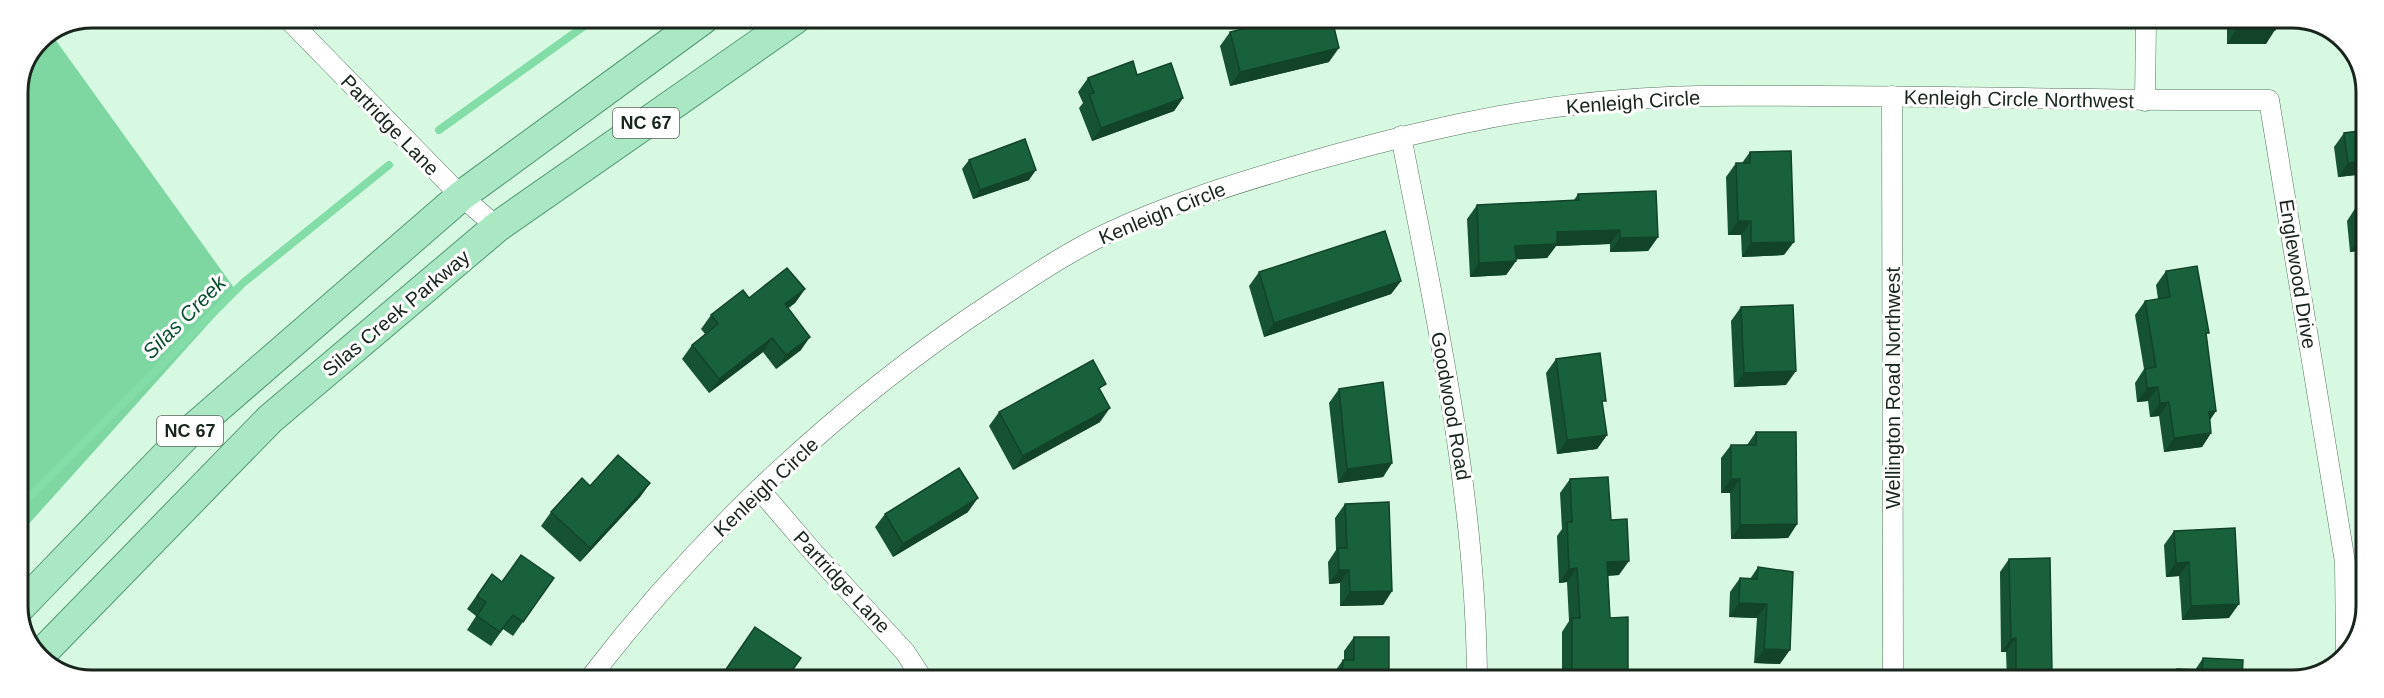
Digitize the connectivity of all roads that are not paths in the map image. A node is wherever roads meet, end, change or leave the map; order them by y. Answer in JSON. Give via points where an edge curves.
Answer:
{"nodes":[{"id":1,"x":297,"y":28,"type":"edge"},
{"id":2,"x":691,"y":28,"type":"edge"},
{"id":3,"x":782,"y":28,"type":"edge"},
{"id":4,"x":2146,"y":28,"type":"edge"},
{"id":5,"x":1892,"y":96,"type":"junction"},
{"id":6,"x":2145,"y":101,"type":"junction"},
{"id":7,"x":1401,"y":136,"type":"junction"},
{"id":8,"x":460,"y":196,"type":"junction"},
{"id":9,"x":497,"y":228,"type":"junction"},
{"id":10,"x":759,"y":489,"type":"junction"},
{"id":11,"x":29,"y":598,"type":"edge"},
{"id":12,"x":2346,"y":639,"type":"edge"},
{"id":13,"x":46,"y":649,"type":"edge"},
{"id":14,"x":597,"y":670,"type":"edge"},
{"id":15,"x":917,"y":670,"type":"edge"},
{"id":16,"x":1477,"y":670,"type":"edge"},
{"id":17,"x":1893,"y":670,"type":"edge"}],
"edges":[{"from":1,"to":8,"type":"street","name":"Partridge Lane"},
{"from":2,"to":8,"type":"main road","number":"NC 67"},
{"from":3,"to":9,"type":"main road","name":"Silas Creek Parkway","number":"NC 67"},
{"from":4,"to":6,"type":"street"},
{"from":5,"to":6,"type":"street","name":"Kenleigh Circle Northwest"},
{"from":5,"to":7,"type":"street","name":"Kenleigh Circle","via":[[1625,99],[1547,108]]},
{"from":5,"to":17,"type":"street","name":"Wellington Road Northwest"},
{"from":6,"to":12,"type":"street","name":"Englewood Drive","via":[[2269,100],[2345,562]]},
{"from":7,"to":10,"type":"street","name":"Kenleigh Circle","via":[[1177,203],[1056,260],[874,388]]},
{"from":7,"to":16,"type":"street","name":"Goodwood Road","via":[[1462,465],[1473,553]]},
{"from":8,"to":9,"type":"street","name":"Partridge Lane"},
{"from":8,"to":11,"type":"main road","number":"NC 67","via":[[188,433]]},
{"from":9,"to":13,"type":"main road","name":"Silas Creek Parkway","number":"NC 67","via":[[270,419]]},
{"from":10,"to":14,"type":"street","name":"Kenleigh Circle","via":[[697,553]]},
{"from":10,"to":15,"type":"street","name":"Partridge Lane"}]}
